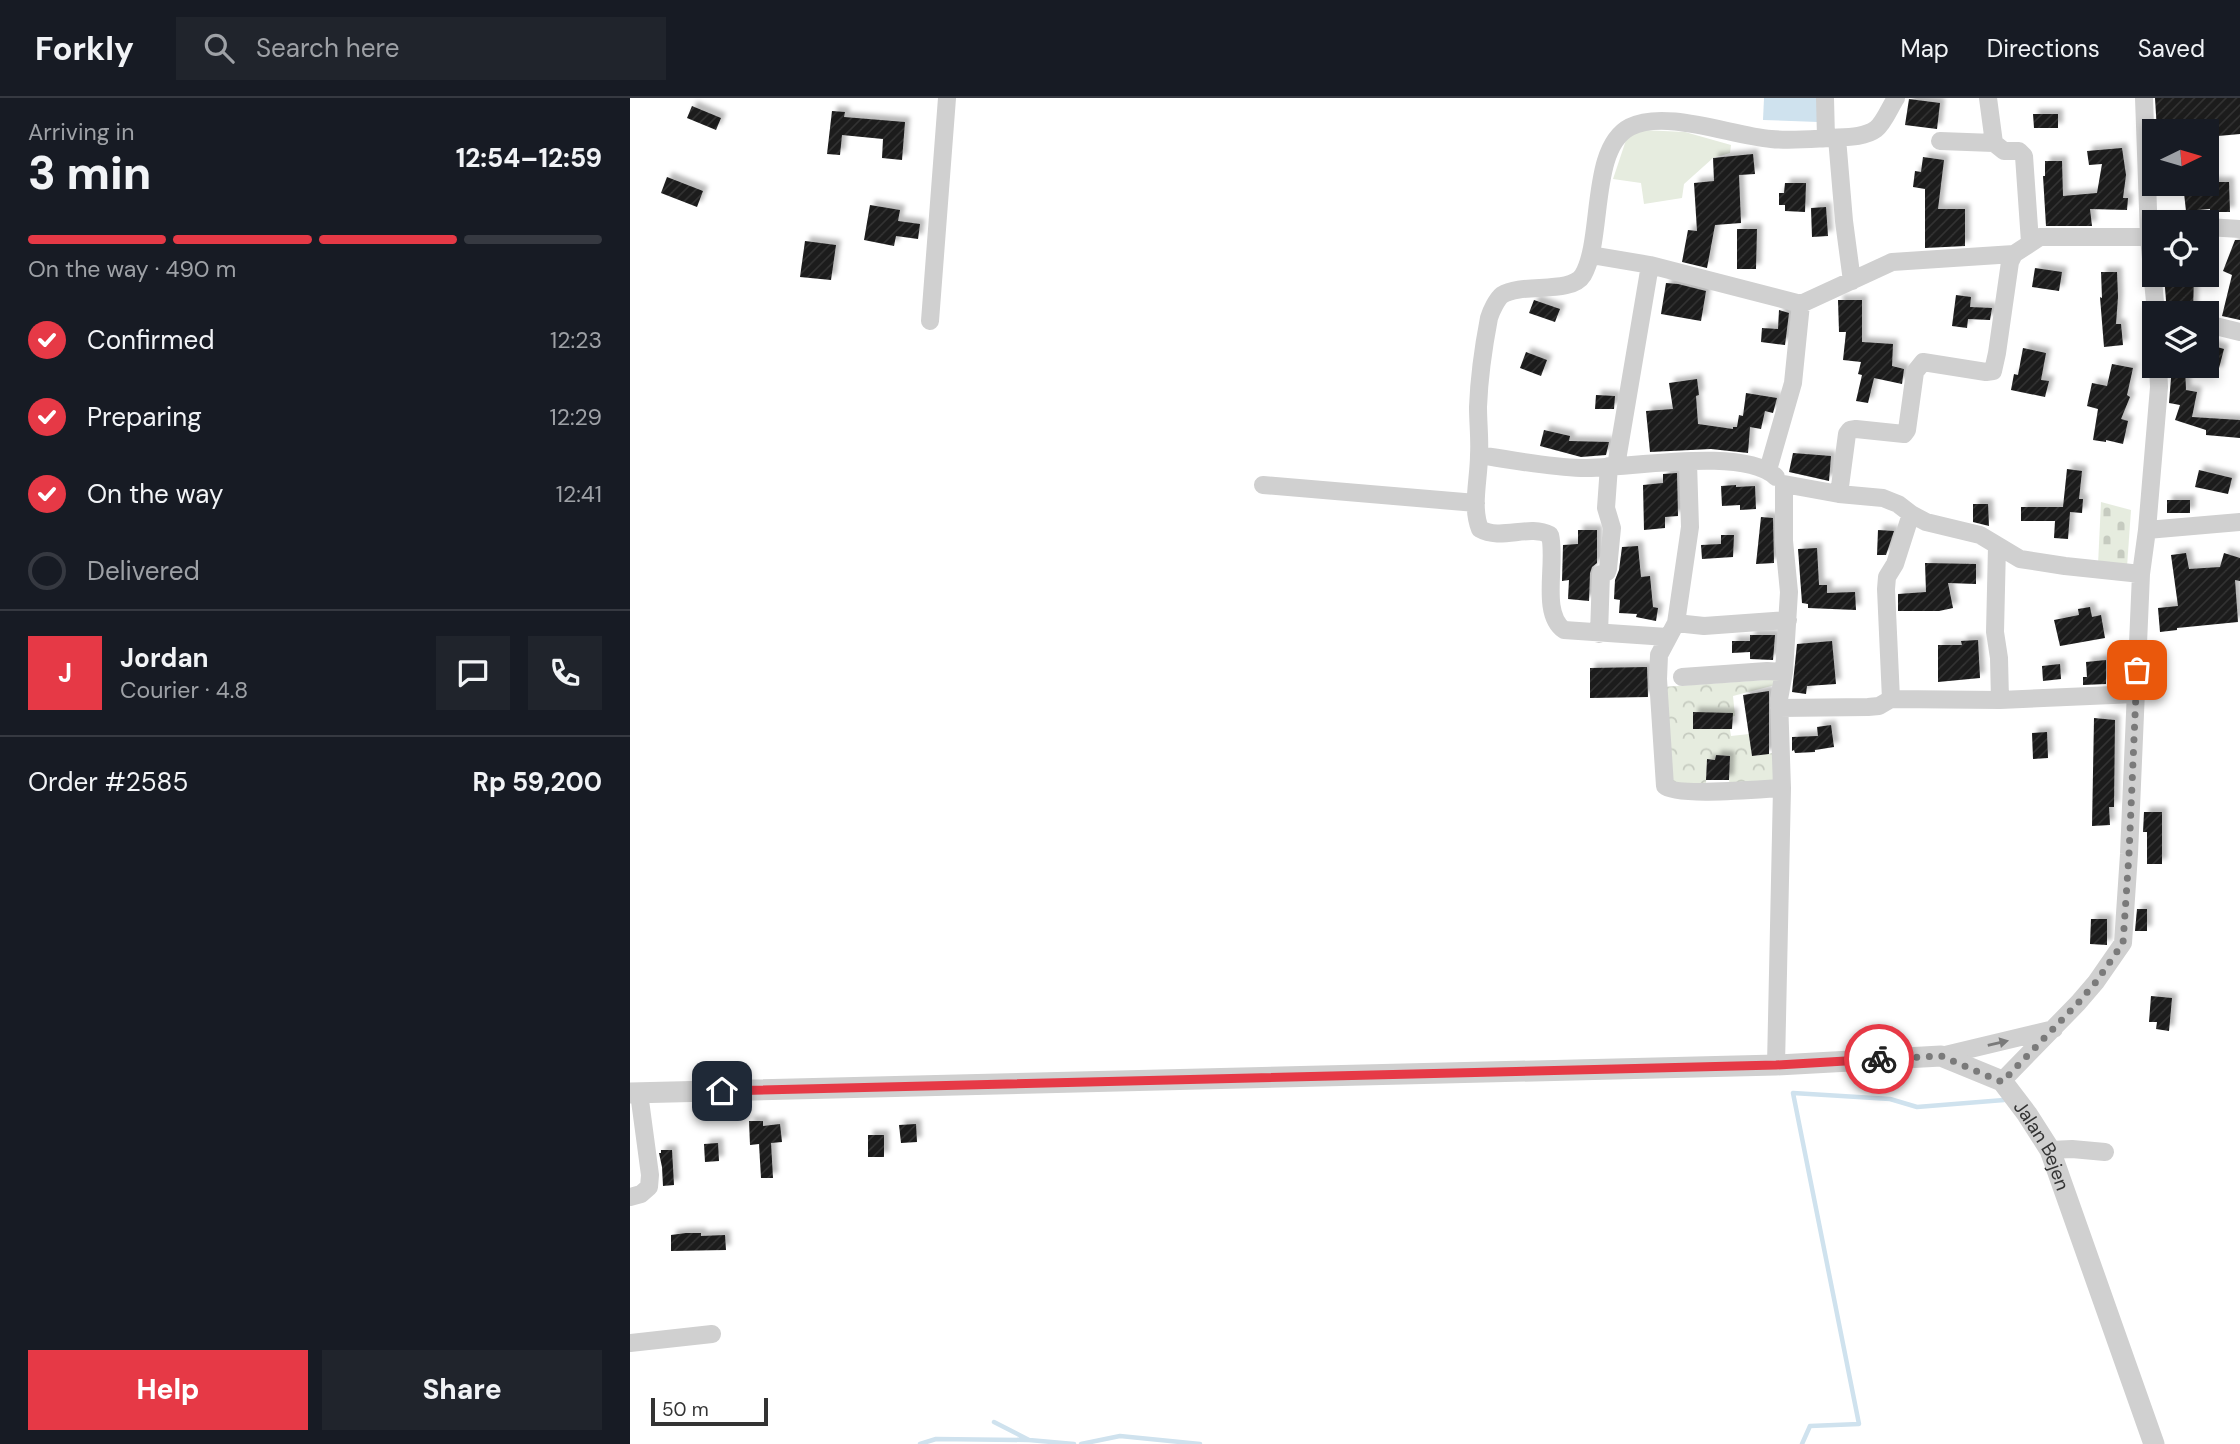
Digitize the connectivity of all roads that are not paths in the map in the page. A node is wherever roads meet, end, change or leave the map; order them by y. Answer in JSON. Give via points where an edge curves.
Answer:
{"nodes":[{"id":1,"x":947,"y":98,"type":"edge"},
{"id":2,"x":1825,"y":98,"type":"edge"},
{"id":3,"x":1896,"y":98,"type":"edge"},
{"id":4,"x":1988,"y":98,"type":"edge"},
{"id":5,"x":2144,"y":98,"type":"edge"},
{"id":6,"x":1832,"y":138,"type":"junction"},
{"id":7,"x":1940,"y":141,"type":"dead end"},
{"id":8,"x":1994,"y":143,"type":"junction"},
{"id":9,"x":2150,"y":210,"type":"edge"},
{"id":10,"x":2219,"y":228,"type":"edge"},
{"id":11,"x":2142,"y":229,"type":"edge"},
{"id":12,"x":2240,"y":229,"type":"edge"},
{"id":13,"x":2030,"y":242,"type":"junction"},
{"id":14,"x":1591,"y":254,"type":"junction"},
{"id":15,"x":2014,"y":254,"type":"junction"},
{"id":16,"x":1650,"y":265,"type":"junction"},
{"id":17,"x":1852,"y":281,"type":"junction"},
{"id":18,"x":1801,"y":304,"type":"junction"},
{"id":19,"x":930,"y":321,"type":"dead end"},
{"id":20,"x":2219,"y":327,"type":"edge"},
{"id":21,"x":2240,"y":332,"type":"edge"},
{"id":22,"x":2159,"y":378,"type":"edge"},
{"id":23,"x":1479,"y":454,"type":"junction"},
{"id":24,"x":1688,"y":462,"type":"junction"},
{"id":25,"x":1613,"y":466,"type":"junction"},
{"id":26,"x":1769,"y":470,"type":"junction"},
{"id":27,"x":1784,"y":484,"type":"junction"},
{"id":28,"x":1264,"y":485,"type":"dead end"},
{"id":29,"x":1839,"y":494,"type":"junction"},
{"id":30,"x":1476,"y":503,"type":"junction"},
{"id":31,"x":1911,"y":514,"type":"junction"},
{"id":32,"x":2240,"y":522,"type":"edge"},
{"id":33,"x":2147,"y":530,"type":"junction"},
{"id":34,"x":1997,"y":546,"type":"junction"},
{"id":35,"x":2141,"y":574,"type":"junction"},
{"id":36,"x":1788,"y":620,"type":"junction"},
{"id":37,"x":1671,"y":630,"type":"junction"},
{"id":38,"x":1599,"y":634,"type":"junction"},
{"id":39,"x":1784,"y":672,"type":"junction"},
{"id":40,"x":1682,"y":677,"type":"dead end"},
{"id":41,"x":2136,"y":694,"type":"junction"},
{"id":42,"x":1891,"y":699,"type":"junction"},
{"id":43,"x":2000,"y":701,"type":"junction"},
{"id":44,"x":1779,"y":708,"type":"junction"},
{"id":45,"x":1782,"y":788,"type":"junction"},
{"id":46,"x":2054,"y":1029,"type":"junction"},
{"id":47,"x":1941,"y":1056,"type":"junction"},
{"id":48,"x":1776,"y":1065,"type":"junction"},
{"id":49,"x":2002,"y":1082,"type":"junction"},
{"id":50,"x":634,"y":1093,"type":"edge"},
{"id":51,"x":2050,"y":1150,"type":"junction"},
{"id":52,"x":2105,"y":1152,"type":"dead end"},
{"id":53,"x":630,"y":1197,"type":"edge"},
{"id":54,"x":712,"y":1334,"type":"dead end"},
{"id":55,"x":630,"y":1343,"type":"edge"},
{"id":56,"x":2154,"y":1444,"type":"edge"}],
"edges":[{"from":1,"to":19,"type":"street"},
{"from":2,"to":6,"type":"street"},
{"from":3,"to":6,"type":"street","via":[[1879,128]]},
{"from":4,"to":8,"type":"street"},
{"from":5,"to":9,"type":"street"},
{"from":6,"to":14,"type":"street","via":[[1775,140],[1663,122],[1630,127],[1617,139],[1602,176]]},
{"from":6,"to":17,"type":"street"},
{"from":7,"to":8,"type":"street"},
{"from":8,"to":13,"type":"street","via":[[1998,149],[2019,151],[2024,156]]},
{"from":10,"to":12,"type":"street"},
{"from":11,"to":13,"type":"street","via":[[2040,237]]},
{"from":13,"to":15,"type":"street"},
{"from":14,"to":16,"type":"street"},
{"from":14,"to":23,"type":"street","via":[[1575,282],[1519,288],[1500,296],[1490,314],[1478,406]]},
{"from":15,"to":17,"type":"street","via":[[1892,262]]},
{"from":15,"to":29,"type":"street","via":[[1993,371],[1923,362],[1915,372],[1904,434],[1856,429],[1847,434]]},
{"from":16,"to":18,"type":"street"},
{"from":16,"to":25,"type":"street"},
{"from":17,"to":18,"type":"street"},
{"from":18,"to":26,"type":"street","via":[[1793,383]]},
{"from":20,"to":21,"type":"street"},
{"from":22,"to":33,"type":"street"},
{"from":23,"to":25,"type":"street","via":[[1563,467]]},
{"from":23,"to":30,"type":"street"},
{"from":24,"to":25,"type":"street"},
{"from":24,"to":26,"type":"street","via":[[1742,463]]},
{"from":24,"to":37,"type":"street","via":[[1690,527]]},
{"from":25,"to":38,"type":"street","via":[[1606,508],[1612,528],[1608,569],[1601,574]]},
{"from":26,"to":27,"type":"street"},
{"from":27,"to":29,"type":"street"},
{"from":27,"to":36,"type":"street"},
{"from":28,"to":30,"type":"street"},
{"from":29,"to":31,"type":"street","via":[[1883,498]]},
{"from":30,"to":38,"type":"street","via":[[1477,522],[1487,533],[1550,535],[1554,619],[1564,630]]},
{"from":31,"to":34,"type":"street","via":[[1980,535]]},
{"from":31,"to":42,"type":"street","via":[[1887,577]]},
{"from":32,"to":33,"type":"street"},
{"from":33,"to":35,"type":"street"},
{"from":34,"to":35,"type":"street","via":[[2020,559]]},
{"from":34,"to":43,"type":"street","via":[[1995,632]]},
{"from":35,"to":41,"type":"street"},
{"from":36,"to":37,"type":"street"},
{"from":36,"to":39,"type":"street"},
{"from":37,"to":38,"type":"street"},
{"from":37,"to":45,"type":"street","via":[[1659,656],[1658,679],[1666,788]]},
{"from":39,"to":40,"type":"street"},
{"from":39,"to":44,"type":"street"},
{"from":41,"to":43,"type":"street"},
{"from":41,"to":46,"type":"street","via":[[2123,943]]},
{"from":42,"to":43,"type":"street"},
{"from":42,"to":44,"type":"street","via":[[1868,707]]},
{"from":44,"to":45,"type":"street"},
{"from":45,"to":48,"type":"street"},
{"from":47,"to":46,"type":"street","one_way":true},
{"from":46,"to":49,"type":"street"},
{"from":47,"to":48,"type":"street","name":"Jalan Bejen"},
{"from":47,"to":49,"type":"street","name":"Jalan Bejen"},
{"from":48,"to":50,"type":"street","name":"Jalan Bejen"},
{"from":49,"to":51,"type":"street","name":"Jalan Bejen"},
{"from":50,"to":53,"type":"street","via":[[650,1175],[649,1186]]},
{"from":51,"to":52,"type":"street"},
{"from":51,"to":56,"type":"street","name":"Jalan Bejen"},
{"from":54,"to":55,"type":"street"}]}
